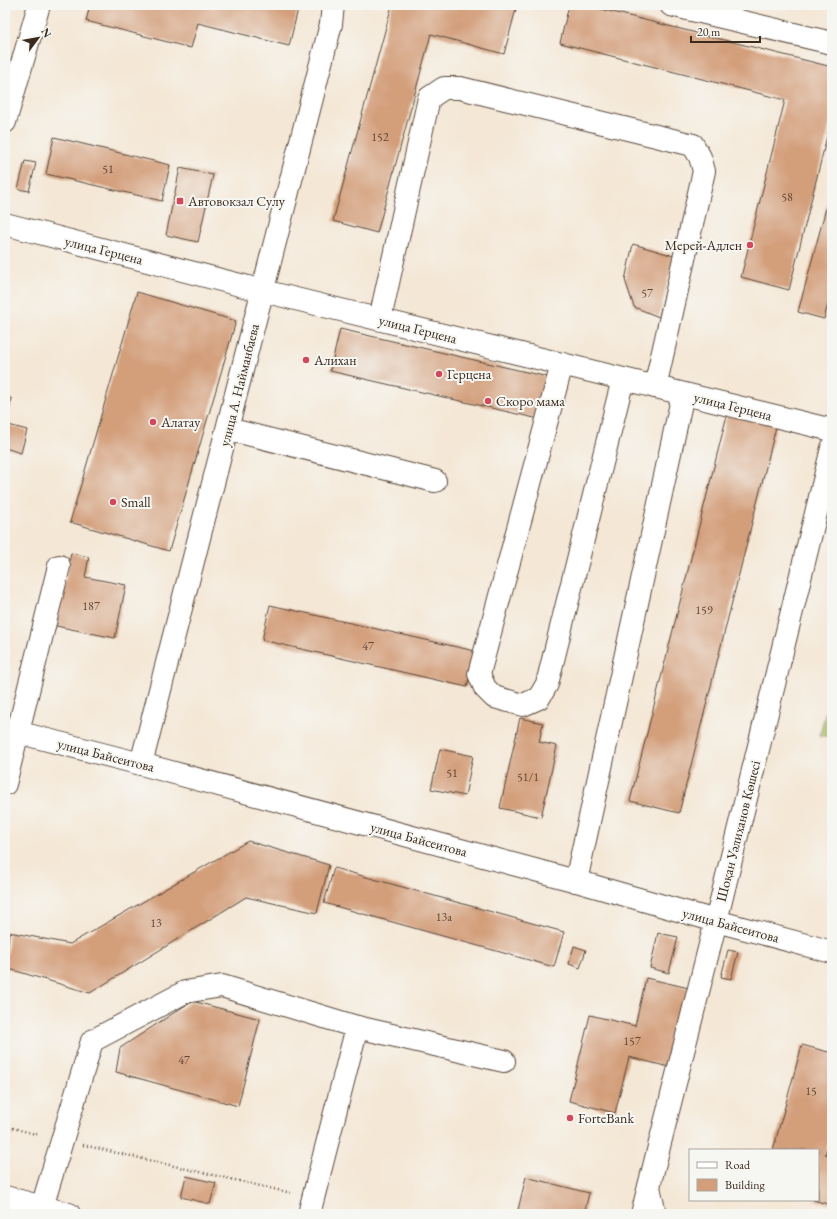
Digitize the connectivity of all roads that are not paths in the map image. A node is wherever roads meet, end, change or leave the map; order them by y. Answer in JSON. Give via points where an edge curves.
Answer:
{"nodes":[{"id":1,"x":39,"y":5,"type":"edge"},
{"id":2,"x":333,"y":5,"type":"edge"},
{"id":3,"x":671,"y":5,"type":"edge"},
{"id":4,"x":832,"y":43,"type":"edge"},
{"id":5,"x":5,"y":122,"type":"edge"},
{"id":6,"x":5,"y":224,"type":"edge"},
{"id":7,"x":263,"y":290,"type":"junction"},
{"id":8,"x":380,"y":319,"type":"junction"},
{"id":9,"x":562,"y":364,"type":"junction"},
{"id":10,"x":623,"y":379,"type":"junction"},
{"id":11,"x":655,"y":387,"type":"junction"},
{"id":12,"x":683,"y":394,"type":"junction"},
{"id":13,"x":228,"y":429,"type":"junction"},
{"id":14,"x":832,"y":430,"type":"edge"},
{"id":15,"x":832,"y":448,"type":"edge"},
{"id":16,"x":435,"y":481,"type":"dead end"},
{"id":17,"x":59,"y":566,"type":"dead end"},
{"id":18,"x":11,"y":731,"type":"edge"},
{"id":19,"x":142,"y":764,"type":"junction"},
{"id":20,"x":5,"y":784,"type":"edge"},
{"id":21,"x":576,"y":881,"type":"junction"},
{"id":22,"x":716,"y":921,"type":"junction"},
{"id":23,"x":832,"y":952,"type":"edge"},
{"id":24,"x":357,"y":1027,"type":"junction"},
{"id":25,"x":504,"y":1062,"type":"dead end"},
{"id":26,"x":649,"y":1187,"type":"junction"},
{"id":27,"x":5,"y":1197,"type":"edge"},
{"id":28,"x":311,"y":1206,"type":"edge"},
{"id":29,"x":42,"y":1207,"type":"junction"},
{"id":30,"x":69,"y":1214,"type":"edge"},
{"id":31,"x":642,"y":1214,"type":"edge"},
{"id":32,"x":655,"y":1214,"type":"edge"}],
"edges":[{"from":1,"to":5,"type":"street"},
{"from":2,"to":7,"type":"street","name":"улица А. Найманбаева","via":[[331,24]]},
{"from":3,"to":4,"type":"street"},
{"from":6,"to":7,"type":"street","name":"улица Герцена"},
{"from":7,"to":8,"type":"street","name":"улица Герцена"},
{"from":7,"to":13,"type":"street","name":"улица А. Найманбаева"},
{"from":8,"to":9,"type":"street","name":"улица Герцена"},
{"from":8,"to":11,"type":"street","via":[[429,98],[444,88],[460,88],[491,95],[693,145],[700,157],[704,171]]},
{"from":9,"to":10,"type":"street","name":"улица Герцена"},
{"from":9,"to":10,"type":"street","via":[[479,674],[485,688],[494,697],[523,704],[539,698],[547,684]]},
{"from":10,"to":11,"type":"street","name":"улица Герцена"},
{"from":11,"to":12,"type":"street","name":"улица Герцена"},
{"from":12,"to":14,"type":"street","name":"улица Герцена"},
{"from":12,"to":21,"type":"street"},
{"from":13,"to":16,"type":"street"},
{"from":13,"to":19,"type":"street","name":"улица А. Найманбаева"},
{"from":15,"to":22,"type":"street","name":"Шоқан Уәлиханов Көшесі"},
{"from":17,"to":18,"type":"street"},
{"from":18,"to":19,"type":"street","name":"улица Байсеитова"},
{"from":18,"to":20,"type":"street"},
{"from":19,"to":21,"type":"street","name":"улица Байсеитова"},
{"from":21,"to":22,"type":"street","name":"улица Байсеитова"},
{"from":22,"to":23,"type":"street","name":"улица Байсеитова"},
{"from":22,"to":26,"type":"street","name":"Шоқан Уәлиханов Көшесі"},
{"from":24,"to":25,"type":"street"},
{"from":24,"to":28,"type":"street"},
{"from":24,"to":29,"type":"street","via":[[222,986],[185,992],[92,1041]]},
{"from":26,"to":31,"type":"street","name":"Шоқан Уәлиханов Көшесі"},
{"from":26,"to":32,"type":"street"},
{"from":27,"to":29,"type":"street"},
{"from":29,"to":30,"type":"street"}]}
